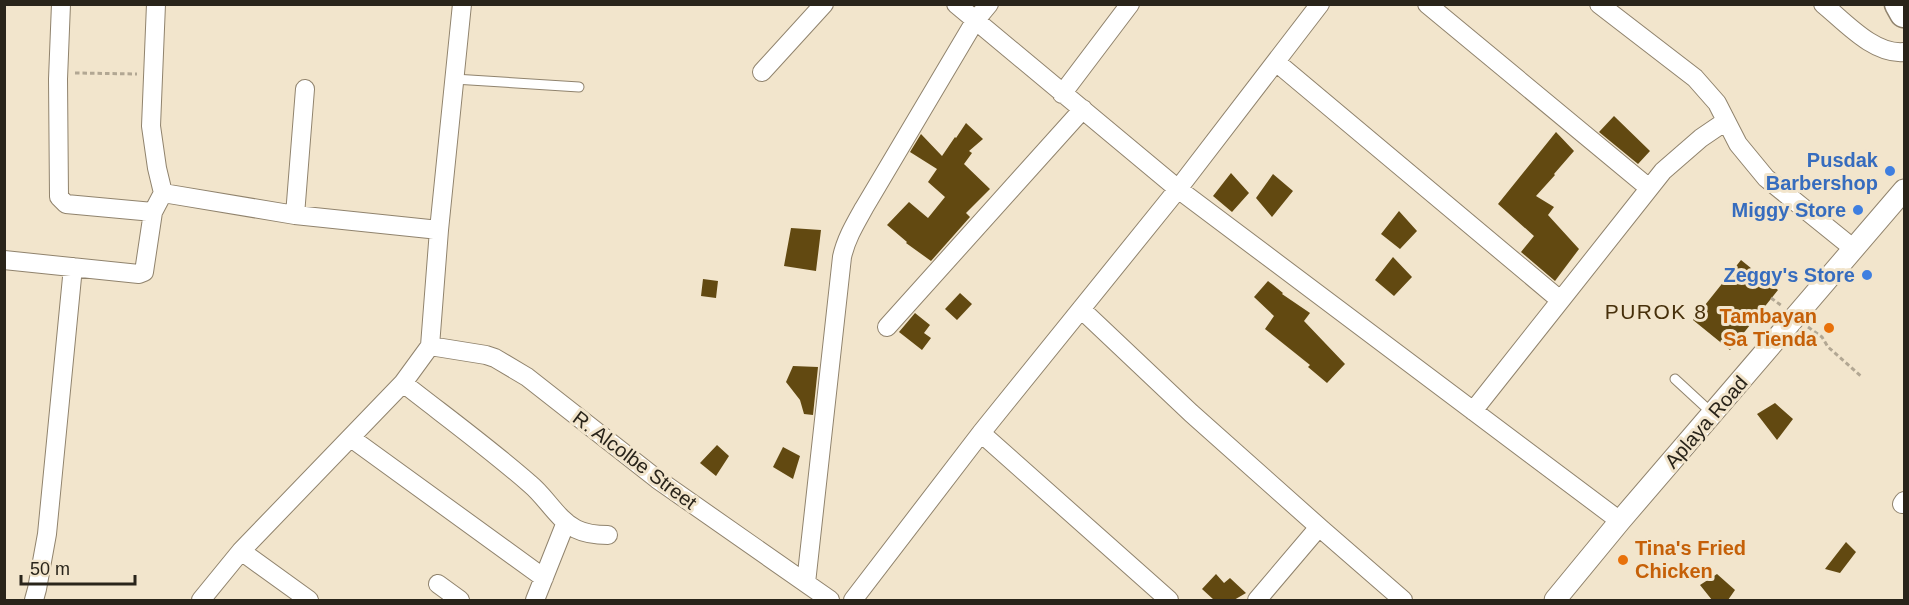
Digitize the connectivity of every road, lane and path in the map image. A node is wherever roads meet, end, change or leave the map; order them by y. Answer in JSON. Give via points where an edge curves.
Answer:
{"nodes":[{"id":1,"x":61,"y":4,"type":"edge"},
{"id":2,"x":156,"y":4,"type":"edge"},
{"id":3,"x":462,"y":4,"type":"edge"},
{"id":4,"x":824,"y":4,"type":"edge"},
{"id":5,"x":956,"y":4,"type":"edge"},
{"id":6,"x":989,"y":4,"type":"edge"},
{"id":7,"x":1130,"y":4,"type":"edge"},
{"id":8,"x":1320,"y":4,"type":"edge"},
{"id":9,"x":1427,"y":4,"type":"edge"},
{"id":10,"x":1599,"y":4,"type":"edge"},
{"id":11,"x":1823,"y":4,"type":"edge"},
{"id":12,"x":1899,"y":4,"type":"edge"},
{"id":13,"x":1905,"y":13,"type":"edge"},
{"id":14,"x":975,"y":21,"type":"junction"},
{"id":15,"x":1905,"y":52,"type":"edge"},
{"id":16,"x":1276,"y":62,"type":"junction"},
{"id":17,"x":762,"y":72,"type":"dead end"},
{"id":18,"x":58,"y":73,"type":"junction"},
{"id":19,"x":154,"y":75,"type":"junction"},
{"id":20,"x":454,"y":79,"type":"junction"},
{"id":21,"x":579,"y":87,"type":"dead end"},
{"id":22,"x":304,"y":89,"type":"dead end"},
{"id":23,"x":1062,"y":94,"type":"junction"},
{"id":24,"x":1083,"y":109,"type":"junction"},
{"id":25,"x":1726,"y":121,"type":"junction"},
{"id":26,"x":1649,"y":188,"type":"junction"},
{"id":27,"x":1178,"y":189,"type":"junction"},
{"id":28,"x":1905,"y":190,"type":"edge"},
{"id":29,"x":163,"y":193,"type":"junction"},
{"id":30,"x":153,"y":212,"type":"junction"},
{"id":31,"x":296,"y":215,"type":"junction"},
{"id":32,"x":439,"y":230,"type":"junction"},
{"id":33,"x":1854,"y":249,"type":"junction"},
{"id":34,"x":4,"y":260,"type":"edge"},
{"id":35,"x":73,"y":267,"type":"junction"},
{"id":36,"x":1560,"y":300,"type":"junction"},
{"id":37,"x":1082,"y":309,"type":"junction"},
{"id":38,"x":1796,"y":317,"type":"junction"},
{"id":39,"x":887,"y":327,"type":"dead end"},
{"id":40,"x":430,"y":346,"type":"junction"},
{"id":41,"x":1862,"y":377,"type":"dead end"},
{"id":42,"x":1675,"y":380,"type":"dead end"},
{"id":43,"x":403,"y":383,"type":"junction"},
{"id":44,"x":1473,"y":411,"type":"junction"},
{"id":45,"x":1713,"y":414,"type":"junction"},
{"id":46,"x":981,"y":433,"type":"junction"},
{"id":47,"x":351,"y":438,"type":"junction"},
{"id":48,"x":1620,"y":521,"type":"junction"},
{"id":49,"x":566,"y":522,"type":"junction"},
{"id":50,"x":1319,"y":527,"type":"junction"},
{"id":51,"x":608,"y":535,"type":"dead end"},
{"id":52,"x":241,"y":551,"type":"junction"},
{"id":53,"x":544,"y":578,"type":"junction"},
{"id":54,"x":806,"y":583,"type":"junction"},
{"id":55,"x":438,"y":584,"type":"dead end"},
{"id":56,"x":34,"y":600,"type":"edge"},
{"id":57,"x":201,"y":600,"type":"edge"},
{"id":58,"x":309,"y":600,"type":"edge"},
{"id":59,"x":460,"y":600,"type":"edge"},
{"id":60,"x":536,"y":600,"type":"edge"},
{"id":61,"x":830,"y":600,"type":"edge"},
{"id":62,"x":853,"y":600,"type":"edge"},
{"id":63,"x":1169,"y":600,"type":"edge"},
{"id":64,"x":1257,"y":600,"type":"edge"},
{"id":65,"x":1403,"y":600,"type":"edge"},
{"id":66,"x":1555,"y":600,"type":"edge"}],
"edges":[{"from":1,"to":18,"type":"street"},
{"from":2,"to":19,"type":"street"},
{"from":3,"to":20,"type":"street"},
{"from":4,"to":17,"type":"street"},
{"from":5,"to":14,"type":"street"},
{"from":6,"to":14,"type":"street"},
{"from":7,"to":23,"type":"street"},
{"from":8,"to":16,"type":"street"},
{"from":9,"to":26,"type":"street"},
{"from":10,"to":25,"type":"street","via":[[1695,78],[1717,103]]},
{"from":11,"to":15,"type":"street","via":[[1871,43],[1896,53]]},
{"from":12,"to":13,"type":"highway"},
{"from":14,"to":23,"type":"street"},
{"from":14,"to":54,"type":"street","via":[[844,246]]},
{"from":16,"to":27,"type":"street"},
{"from":16,"to":36,"type":"street"},
{"from":18,"to":19,"type":"path"},
{"from":18,"to":30,"type":"street","via":[[59,197],[66,204]]},
{"from":19,"to":29,"type":"street","via":[[151,126]]},
{"from":20,"to":21,"type":"lane"},
{"from":20,"to":32,"type":"street"},
{"from":22,"to":31,"type":"street"},
{"from":23,"to":24,"type":"street"},
{"from":24,"to":27,"type":"street"},
{"from":24,"to":39,"type":"street"},
{"from":25,"to":26,"type":"street","via":[[1681,154]]},
{"from":25,"to":33,"type":"street","via":[[1738,144],[1766,178]]},
{"from":26,"to":36,"type":"street"},
{"from":27,"to":37,"type":"street"},
{"from":27,"to":44,"type":"street"},
{"from":28,"to":33,"type":"street","name":"Aplaya Road"},
{"from":29,"to":30,"type":"street"},
{"from":29,"to":31,"type":"street"},
{"from":30,"to":35,"type":"street","via":[[144,272]]},
{"from":31,"to":32,"type":"street"},
{"from":32,"to":40,"type":"street"},
{"from":33,"to":38,"type":"street","name":"Aplaya Road"},
{"from":34,"to":35,"type":"street"},
{"from":35,"to":56,"type":"street","via":[[47,534]]},
{"from":36,"to":44,"type":"street"},
{"from":37,"to":46,"type":"street"},
{"from":37,"to":50,"type":"street"},
{"from":38,"to":41,"type":"path"},
{"from":38,"to":45,"type":"street","name":"Aplaya Road"},
{"from":40,"to":43,"type":"street"},
{"from":40,"to":54,"type":"street","name":"R. Alcolbe Street","via":[[486,355],[527,377],[657,479]]},
{"from":42,"to":45,"type":"lane"},
{"from":43,"to":47,"type":"street"},
{"from":43,"to":49,"type":"street","via":[[516,471]]},
{"from":44,"to":48,"type":"street"},
{"from":45,"to":48,"type":"street","name":"Aplaya Road"},
{"from":46,"to":62,"type":"street"},
{"from":46,"to":63,"type":"street"},
{"from":47,"to":52,"type":"street"},
{"from":47,"to":53,"type":"street"},
{"from":48,"to":66,"type":"street","name":"Aplaya Road"},
{"from":49,"to":51,"type":"street","via":[[577,530]]},
{"from":49,"to":53,"type":"street"},
{"from":50,"to":64,"type":"street"},
{"from":50,"to":65,"type":"street"},
{"from":52,"to":57,"type":"street"},
{"from":52,"to":58,"type":"street"},
{"from":53,"to":60,"type":"street"},
{"from":54,"to":61,"type":"street","name":"R. Alcolbe Street"},
{"from":55,"to":59,"type":"street"}]}
